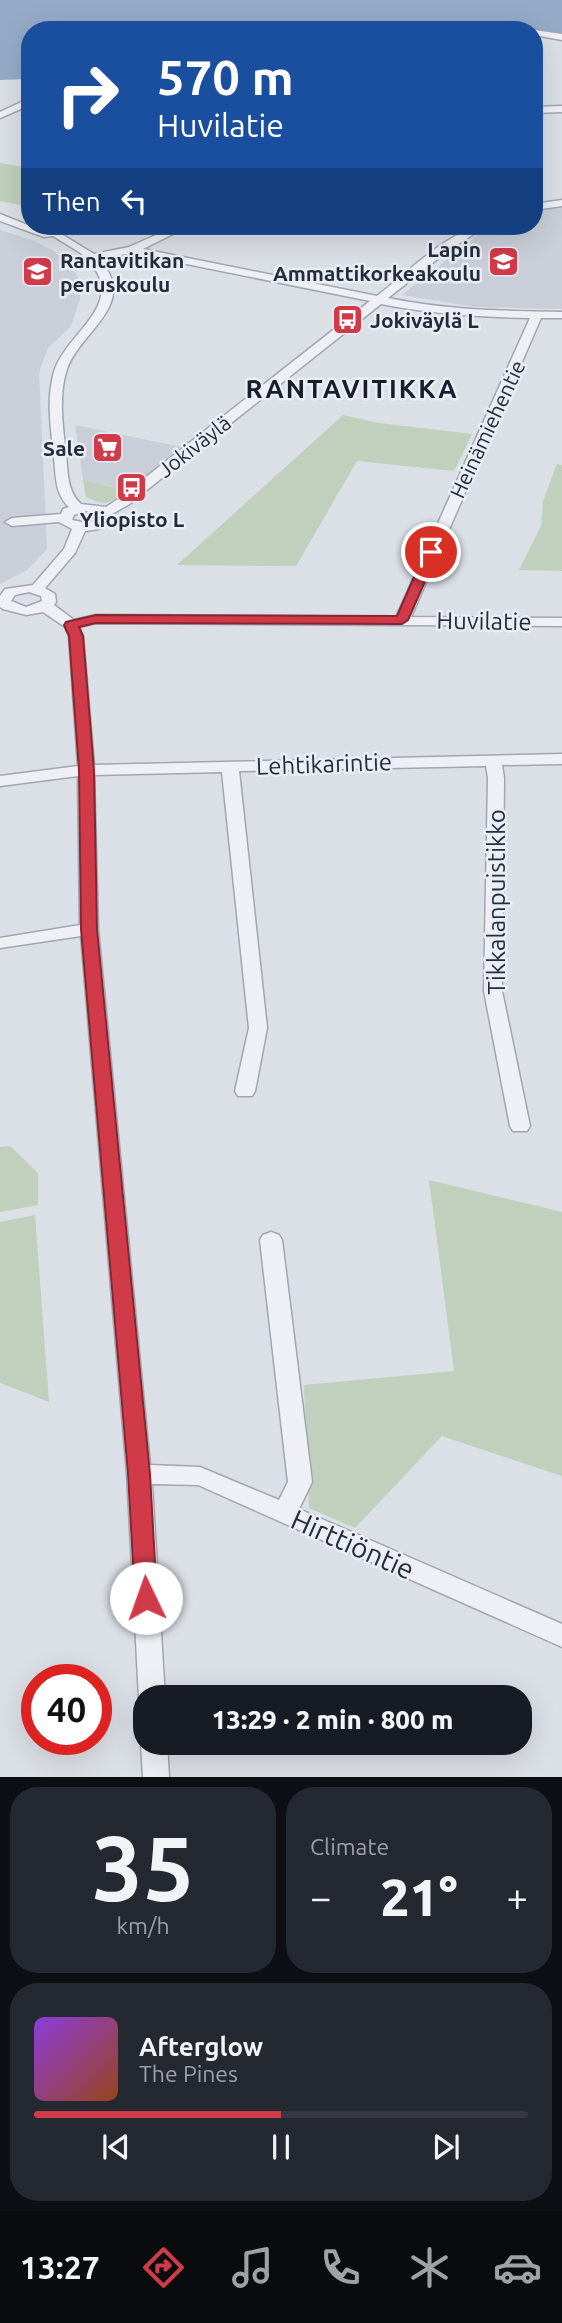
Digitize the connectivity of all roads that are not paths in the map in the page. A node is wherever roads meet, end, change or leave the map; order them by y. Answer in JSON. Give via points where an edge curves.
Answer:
{"nodes":[{"id":1,"x":543,"y":34,"type":"edge"},
{"id":2,"x":562,"y":37,"type":"edge"},
{"id":3,"x":21,"y":105,"type":"edge"},
{"id":4,"x":562,"y":109,"type":"edge"},
{"id":5,"x":543,"y":110,"type":"edge"},
{"id":6,"x":0,"y":115,"type":"edge"},
{"id":7,"x":562,"y":202,"type":"edge"},
{"id":8,"x":543,"y":205,"type":"edge"},
{"id":9,"x":0,"y":215,"type":"edge"},
{"id":10,"x":21,"y":220,"type":"edge"},
{"id":11,"x":21,"y":224,"type":"edge"},
{"id":12,"x":47,"y":235,"type":"edge"},
{"id":13,"x":59,"y":235,"type":"edge"},
{"id":14,"x":164,"y":235,"type":"edge"},
{"id":15,"x":466,"y":235,"type":"edge"},
{"id":16,"x":132,"y":250,"type":"junction"},
{"id":17,"x":87,"y":259,"type":"junction"},
{"id":18,"x":380,"y":300,"type":"junction"},
{"id":19,"x":537,"y":315,"type":"junction"},
{"id":20,"x":562,"y":315,"type":"edge"},
{"id":21,"x":78,"y":508,"type":"junction"},
{"id":22,"x":106,"y":512,"type":"junction"},
{"id":23,"x":64,"y":518,"type":"junction"},
{"id":24,"x":12,"y":522,"type":"dead end"},
{"id":25,"x":80,"y":527,"type":"junction"},
{"id":26,"x":41,"y":597,"type":"junction"},
{"id":27,"x":5,"y":611,"type":"edge"},
{"id":28,"x":402,"y":620,"type":"junction"},
{"id":29,"x":562,"y":622,"type":"edge"},
{"id":30,"x":71,"y":625,"type":"junction"},
{"id":31,"x":562,"y":759,"type":"edge"},
{"id":32,"x":493,"y":760,"type":"junction"},
{"id":33,"x":230,"y":767,"type":"junction"},
{"id":34,"x":86,"y":770,"type":"junction"},
{"id":35,"x":0,"y":781,"type":"edge"},
{"id":36,"x":89,"y":929,"type":"junction"},
{"id":37,"x":0,"y":943,"type":"edge"},
{"id":38,"x":245,"y":1091,"type":"dead end"},
{"id":39,"x":520,"y":1126,"type":"dead end"},
{"id":40,"x":271,"y":1240,"type":"dead end"},
{"id":41,"x":139,"y":1474,"type":"junction"},
{"id":42,"x":284,"y":1514,"type":"junction"},
{"id":43,"x":562,"y":1636,"type":"edge"},
{"id":44,"x":151,"y":1685,"type":"edge"},
{"id":45,"x":155,"y":1755,"type":"edge"},
{"id":46,"x":156,"y":1777,"type":"edge"}],
"edges":[{"from":1,"to":2,"type":"street"},
{"from":3,"to":6,"type":"street"},
{"from":4,"to":5,"type":"street"},
{"from":7,"to":8,"type":"street"},
{"from":9,"to":10,"type":"street"},
{"from":9,"to":11,"type":"street"},
{"from":12,"to":17,"type":"street"},
{"from":13,"to":17,"type":"street"},
{"from":14,"to":16,"type":"street"},
{"from":15,"to":18,"type":"street","name":"Jokiväylä"},
{"from":16,"to":17,"type":"street"},
{"from":16,"to":18,"type":"street"},
{"from":17,"to":21,"type":"street","via":[[102,303],[94,322],[64,362],[57,384],[64,491]]},
{"from":18,"to":19,"type":"street","via":[[453,312]]},
{"from":18,"to":22,"type":"street","name":"Jokiväylä"},
{"from":19,"to":20,"type":"street"},
{"from":19,"to":28,"type":"street","name":"Heinämiehentie"},
{"from":21,"to":22,"type":"street"},
{"from":21,"to":23,"type":"street"},
{"from":22,"to":25,"type":"street","name":"Jokiväylä","via":[[108,519],[100,524]]},
{"from":23,"to":24,"type":"street"},
{"from":23,"to":25,"type":"street"},
{"from":25,"to":26,"type":"street"},
{"from":26,"to":27,"type":"street","via":[[32,610]]},
{"from":26,"to":27,"type":"street","via":[[23,588],[10,592],[3,599]]},
{"from":26,"to":30,"type":"street"},
{"from":28,"to":29,"type":"street","name":"Huvilatie"},
{"from":28,"to":30,"type":"street","name":"Huvilatie","via":[[96,619]]},
{"from":30,"to":34,"type":"street","via":[[76,636]]},
{"from":31,"to":32,"type":"street","name":"Lehtikarintie"},
{"from":32,"to":33,"type":"street","name":"Lehtikarintie"},
{"from":32,"to":39,"type":"street","name":"Tikkalanpuistikko","via":[[493,991]]},
{"from":33,"to":34,"type":"street","name":"Lehtikarintie"},
{"from":33,"to":38,"type":"street","via":[[258,1028]]},
{"from":34,"to":35,"type":"street","name":"Lehtikarintie"},
{"from":34,"to":36,"type":"street"},
{"from":36,"to":37,"type":"street"},
{"from":36,"to":41,"type":"street"},
{"from":40,"to":42,"type":"street","via":[[300,1482]]},
{"from":41,"to":42,"type":"street","name":"Hirttiöntie","via":[[200,1476]]},
{"from":41,"to":44,"type":"street"},
{"from":42,"to":43,"type":"street","name":"Hirttiöntie"},
{"from":45,"to":46,"type":"street"}]}
